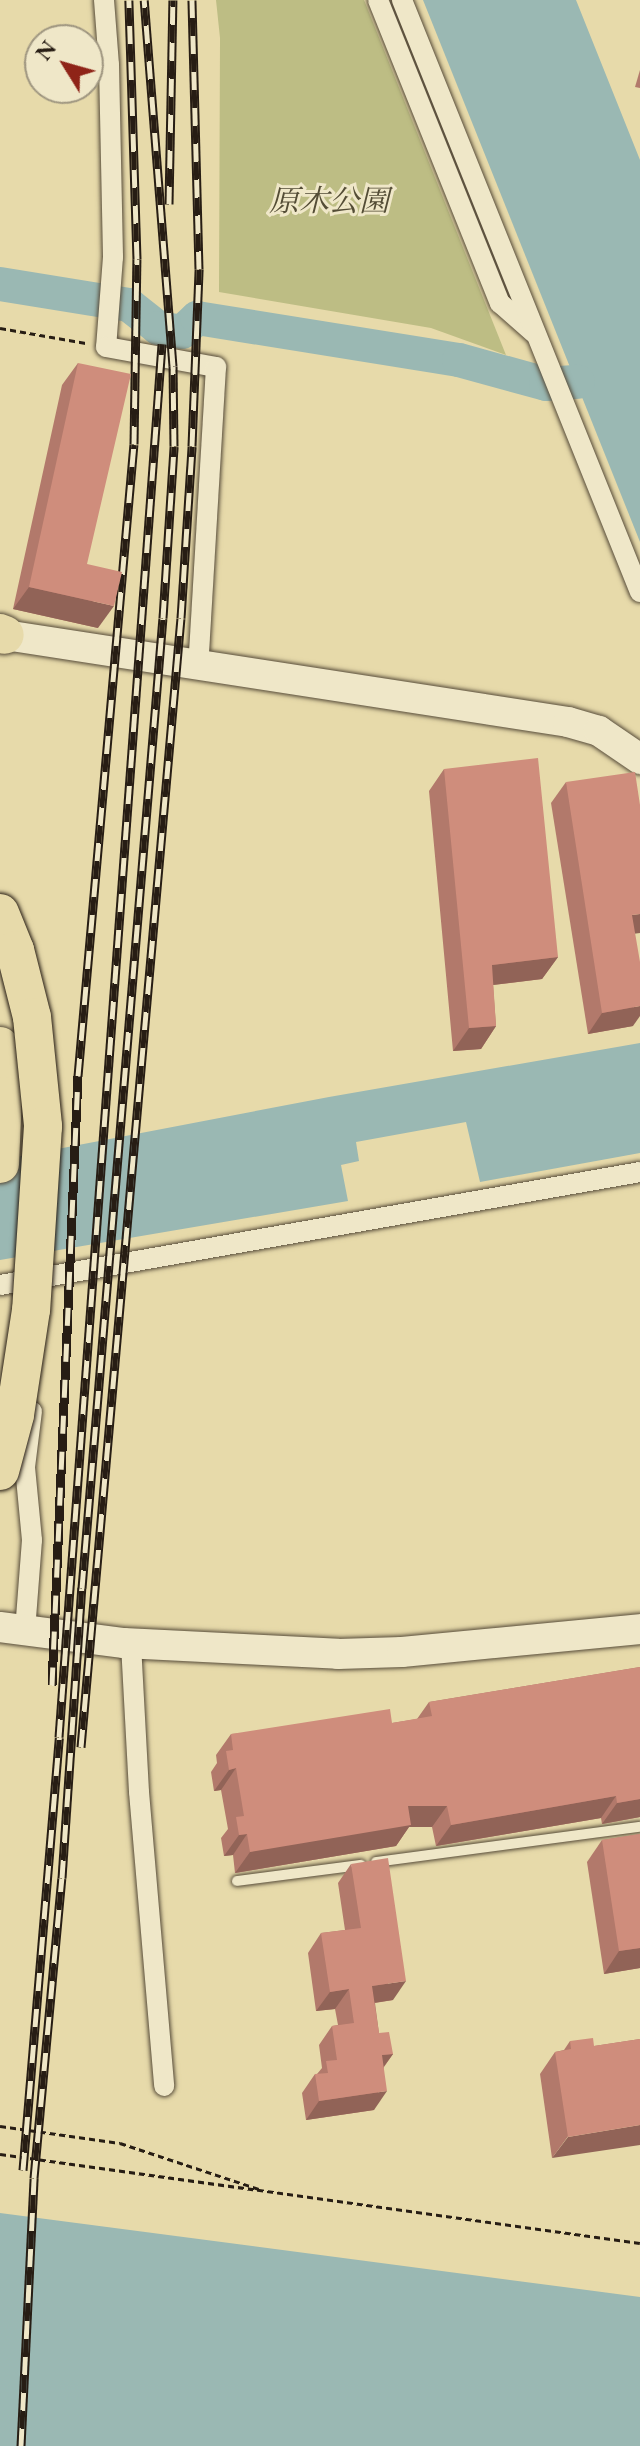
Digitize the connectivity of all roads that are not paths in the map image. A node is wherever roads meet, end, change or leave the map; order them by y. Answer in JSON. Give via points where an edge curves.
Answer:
{"nodes":[{"id":1,"x":104,"y":0,"type":"edge"},
{"id":2,"x":378,"y":0,"type":"edge"},
{"id":3,"x":402,"y":0,"type":"edge"},
{"id":4,"x":537,"y":335,"type":"junction"},
{"id":5,"x":640,"y":592,"type":"edge"},
{"id":6,"x":2,"y":635,"type":"edge"},
{"id":7,"x":198,"y":668,"type":"junction"},
{"id":8,"x":640,"y":759,"type":"edge"},
{"id":9,"x":0,"y":913,"type":"edge"},
{"id":10,"x":0,"y":1046,"type":"edge"},
{"id":11,"x":0,"y":1164,"type":"edge"},
{"id":12,"x":640,"y":1172,"type":"edge"},
{"id":13,"x":40,"y":1201,"type":"junction"},
{"id":14,"x":0,"y":1285,"type":"edge"},
{"id":15,"x":0,"y":1346,"type":"edge"},
{"id":16,"x":0,"y":1417,"type":"edge"},
{"id":17,"x":0,"y":1471,"type":"edge"},
{"id":18,"x":12,"y":1629,"type":"edge"},
{"id":19,"x":640,"y":1629,"type":"edge"},
{"id":20,"x":131,"y":1644,"type":"junction"},
{"id":21,"x":640,"y":1827,"type":"edge"},
{"id":22,"x":237,"y":1881,"type":"dead end"},
{"id":23,"x":164,"y":2086,"type":"dead end"}],
"edges":[{"from":1,"to":7,"type":"street","via":[[109,65],[106,347],[216,367]]},
{"from":2,"to":4,"type":"street","via":[[500,303]]},
{"from":3,"to":4,"type":"street"},
{"from":4,"to":5,"type":"street"},
{"from":6,"to":7,"type":"street"},
{"from":7,"to":8,"type":"street","via":[[568,722],[599,731]]},
{"from":9,"to":13,"type":"highway","bridge":true,"via":[[25,985],[38,1052],[43,1126]]},
{"from":10,"to":11,"type":"highway"},
{"from":12,"to":14,"type":"street"},
{"from":13,"to":16,"type":"highway","bridge":true,"via":[[22,1326]]},
{"from":13,"to":17,"type":"highway","bridge":true,"via":[[25,1352]]},
{"from":15,"to":18,"type":"street","via":[[26,1366],[34,1382],[25,1467],[32,1540]]},
{"from":18,"to":20,"type":"street"},
{"from":19,"to":20,"type":"street","via":[[376,1653]]},
{"from":20,"to":23,"type":"street"},
{"from":21,"to":22,"type":"lane"}]}
